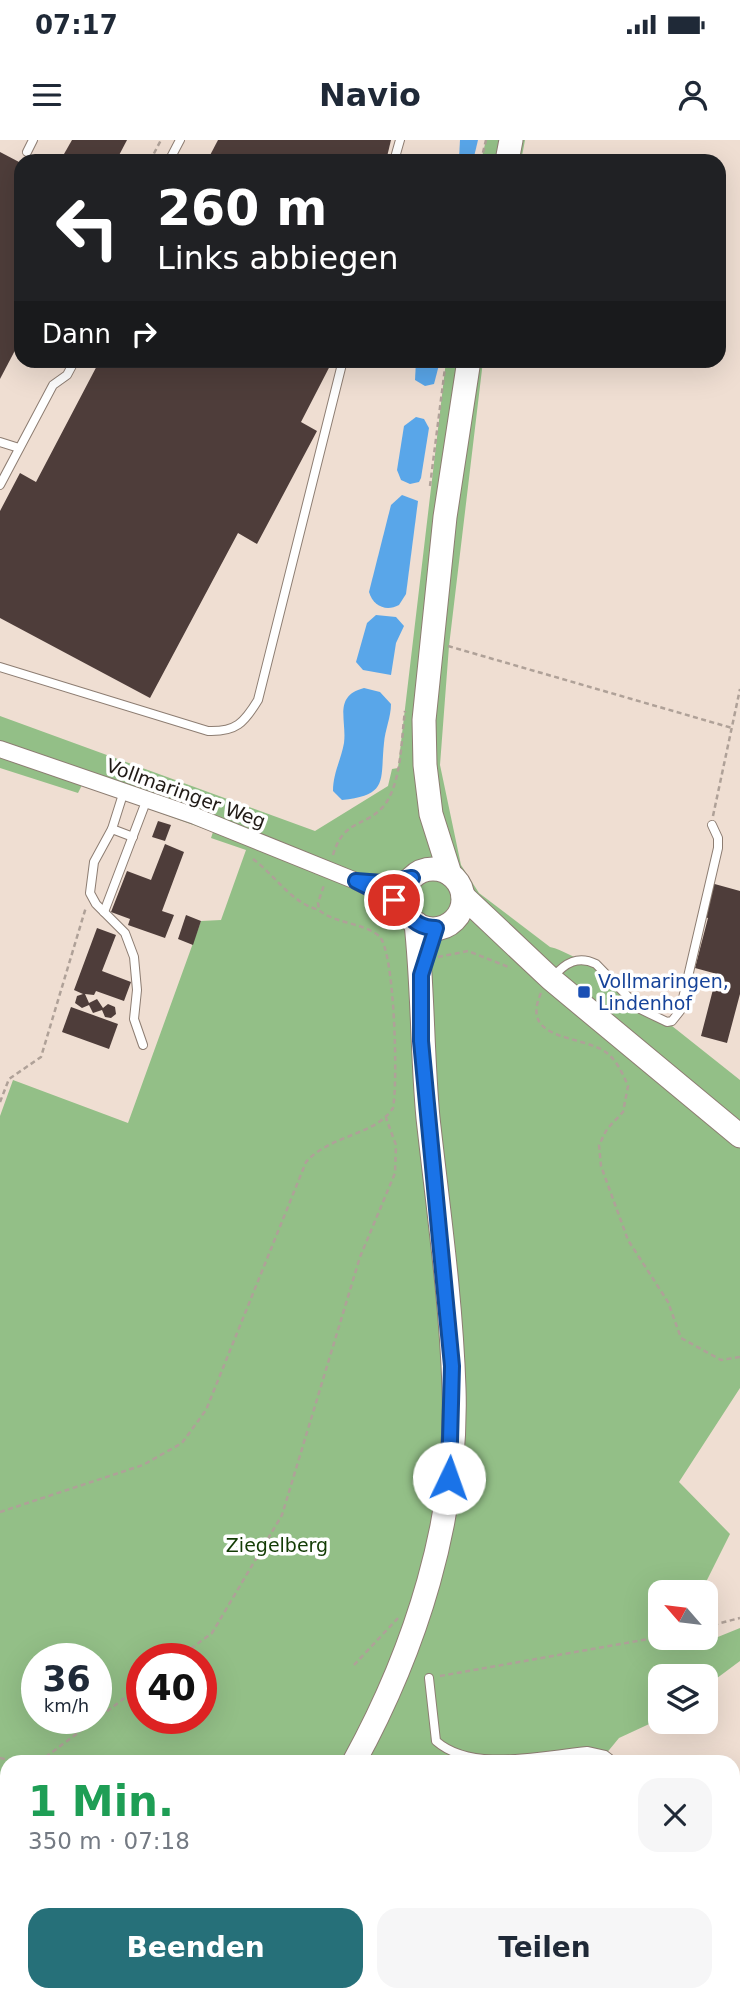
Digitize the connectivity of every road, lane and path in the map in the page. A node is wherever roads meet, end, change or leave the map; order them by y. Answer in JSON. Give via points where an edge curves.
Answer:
{"nodes":[{"id":1,"x":33,"y":140,"type":"edge"},
{"id":2,"x":27,"y":152,"type":"dead end"},
{"id":3,"x":71,"y":368,"type":"edge"},
{"id":4,"x":341,"y":368,"type":"edge"},
{"id":5,"x":445,"y":368,"type":"edge"},
{"id":6,"x":468,"y":368,"type":"edge"},
{"id":7,"x":0,"y":442,"type":"edge"},
{"id":8,"x":19,"y":448,"type":"junction"},
{"id":9,"x":0,"y":485,"type":"edge"},
{"id":10,"x":430,"y":486,"type":"dead end"},
{"id":11,"x":432,"y":641,"type":"junction"},
{"id":12,"x":0,"y":667,"type":"edge"},
{"id":13,"x":740,"y":689,"type":"edge"},
{"id":14,"x":407,"y":699,"type":"dead end"},
{"id":15,"x":732,"y":728,"type":"junction"},
{"id":16,"x":0,"y":749,"type":"edge"},
{"id":17,"x":124,"y":791,"type":"junction"},
{"id":18,"x":147,"y":799,"type":"junction"},
{"id":19,"x":431,"y":814,"type":"junction"},
{"id":20,"x":712,"y":825,"type":"joint"},
{"id":21,"x":112,"y":829,"type":"junction"},
{"id":22,"x":132,"y":837,"type":"junction"},
{"id":23,"x":253,"y":859,"type":"dead end"},
{"id":24,"x":329,"y":870,"type":"junction"},
{"id":25,"x":419,"y":874,"type":"junction"},
{"id":26,"x":450,"y":874,"type":"junction"},
{"id":27,"x":356,"y":881,"type":"junction"},
{"id":28,"x":90,"y":893,"type":"junction"},
{"id":29,"x":463,"y":895,"type":"junction"},
{"id":30,"x":319,"y":910,"type":"junction"},
{"id":31,"x":104,"y":912,"type":"junction"},
{"id":32,"x":427,"y":919,"type":"junction"},
{"id":33,"x":507,"y":936,"type":"junction"},
{"id":34,"x":516,"y":970,"type":"dead end"},
{"id":35,"x":421,"y":975,"type":"junction"},
{"id":36,"x":551,"y":979,"type":"junction"},
{"id":37,"x":143,"y":1045,"type":"dead end"},
{"id":38,"x":0,"y":1102,"type":"edge"},
{"id":39,"x":386,"y":1118,"type":"junction"},
{"id":40,"x":740,"y":1136,"type":"edge"},
{"id":41,"x":740,"y":1357,"type":"edge"},
{"id":42,"x":0,"y":1512,"type":"edge"},
{"id":43,"x":740,"y":1618,"type":"edge"},
{"id":44,"x":718,"y":1624,"type":"edge"},
{"id":45,"x":387,"y":1627,"type":"dead end"},
{"id":46,"x":648,"y":1639,"type":"edge"},
{"id":47,"x":199,"y":1643,"type":"edge"},
{"id":48,"x":354,"y":1665,"type":"dead end"},
{"id":49,"x":429,"y":1678,"type":"joint"},
{"id":50,"x":126,"y":1697,"type":"edge"},
{"id":51,"x":48,"y":1755,"type":"edge"},
{"id":52,"x":358,"y":1755,"type":"edge"},
{"id":53,"x":456,"y":1755,"type":"edge"},
{"id":54,"x":537,"y":1755,"type":"edge"},
{"id":55,"x":605,"y":1755,"type":"edge"}],
"edges":[{"from":1,"to":2,"type":"lane"},
{"from":3,"to":8,"type":"lane","via":[[53,385]]},
{"from":4,"to":12,"type":"lane","via":[[258,700],[244,723],[228,732],[208,731]]},
{"from":5,"to":10,"type":"path"},
{"from":6,"to":11,"type":"street"},
{"from":7,"to":8,"type":"lane"},
{"from":8,"to":9,"type":"lane"},
{"from":11,"to":15,"type":"path"},
{"from":11,"to":19,"type":"street","via":[[424,720]]},
{"from":13,"to":15,"type":"path"},
{"from":14,"to":24,"type":"path","via":[[393,787],[385,805],[339,836]]},
{"from":15,"to":20,"type":"path"},
{"from":16,"to":17,"type":"street","name":"Vollmaringer Weg"},
{"from":17,"to":18,"type":"street","name":"Vollmaringer Weg"},
{"from":17,"to":21,"type":"lane"},
{"from":18,"to":22,"type":"lane"},
{"from":18,"to":24,"type":"street","name":"Vollmaringer Weg"},
{"from":19,"to":25,"type":"street"},
{"from":19,"to":26,"type":"street"},
{"from":20,"to":36,"type":"lane","via":[[718,848],[676,1018],[667,1022],[640,1009],[587,959],[568,963]]},
{"from":21,"to":22,"type":"lane"},
{"from":21,"to":28,"type":"lane","via":[[94,862]]},
{"from":22,"to":31,"type":"lane"},
{"from":23,"to":30,"type":"path","via":[[295,901]]},
{"from":24,"to":27,"type":"street","name":"Vollmaringer Weg"},
{"from":24,"to":30,"type":"path"},
{"from":25,"to":26,"type":"street"},
{"from":25,"to":27,"type":"street","name":"Vollmaringer Weg","via":[[382,883]]},
{"from":25,"to":32,"type":"street","via":[[404,894]]},
{"from":26,"to":29,"type":"street"},
{"from":27,"to":32,"type":"street","name":"Vollmaringer Weg"},
{"from":28,"to":31,"type":"lane"},
{"from":28,"to":38,"type":"path","via":[[41,1057],[9,1079]]},
{"from":29,"to":32,"type":"street","via":[[461,909]]},
{"from":29,"to":33,"type":"street"},
{"from":30,"to":39,"type":"path","via":[[377,935],[388,950],[395,1097]]},
{"from":31,"to":37,"type":"lane","via":[[125,933],[134,957],[134,1019]]},
{"from":32,"to":33,"type":"street"},
{"from":32,"to":35,"type":"street"},
{"from":33,"to":36,"type":"street"},
{"from":34,"to":35,"type":"path","via":[[468,951],[440,956]]},
{"from":35,"to":52,"type":"street","via":[[421,1041],[454,1390],[449,1478],[418,1620],[380,1716]]},
{"from":36,"to":40,"type":"street"},
{"from":36,"to":41,"type":"path","via":[[538,1000],[542,1026],[607,1054],[628,1086],[623,1112],[599,1145],[601,1166],[628,1240],[668,1302],[681,1338],[721,1360]]},
{"from":39,"to":42,"type":"path","via":[[333,1140],[306,1162],[206,1410],[182,1443],[143,1465]]},
{"from":39,"to":47,"type":"path","via":[[396,1145],[394,1173],[374,1218],[282,1515],[212,1633]]},
{"from":43,"to":44,"type":"path"},
{"from":45,"to":48,"type":"path"},
{"from":46,"to":49,"type":"path"},
{"from":49,"to":53,"type":"lane","via":[[436,1741]]},
{"from":50,"to":51,"type":"path"},
{"from":54,"to":55,"type":"lane","via":[[587,1751]]}]}
